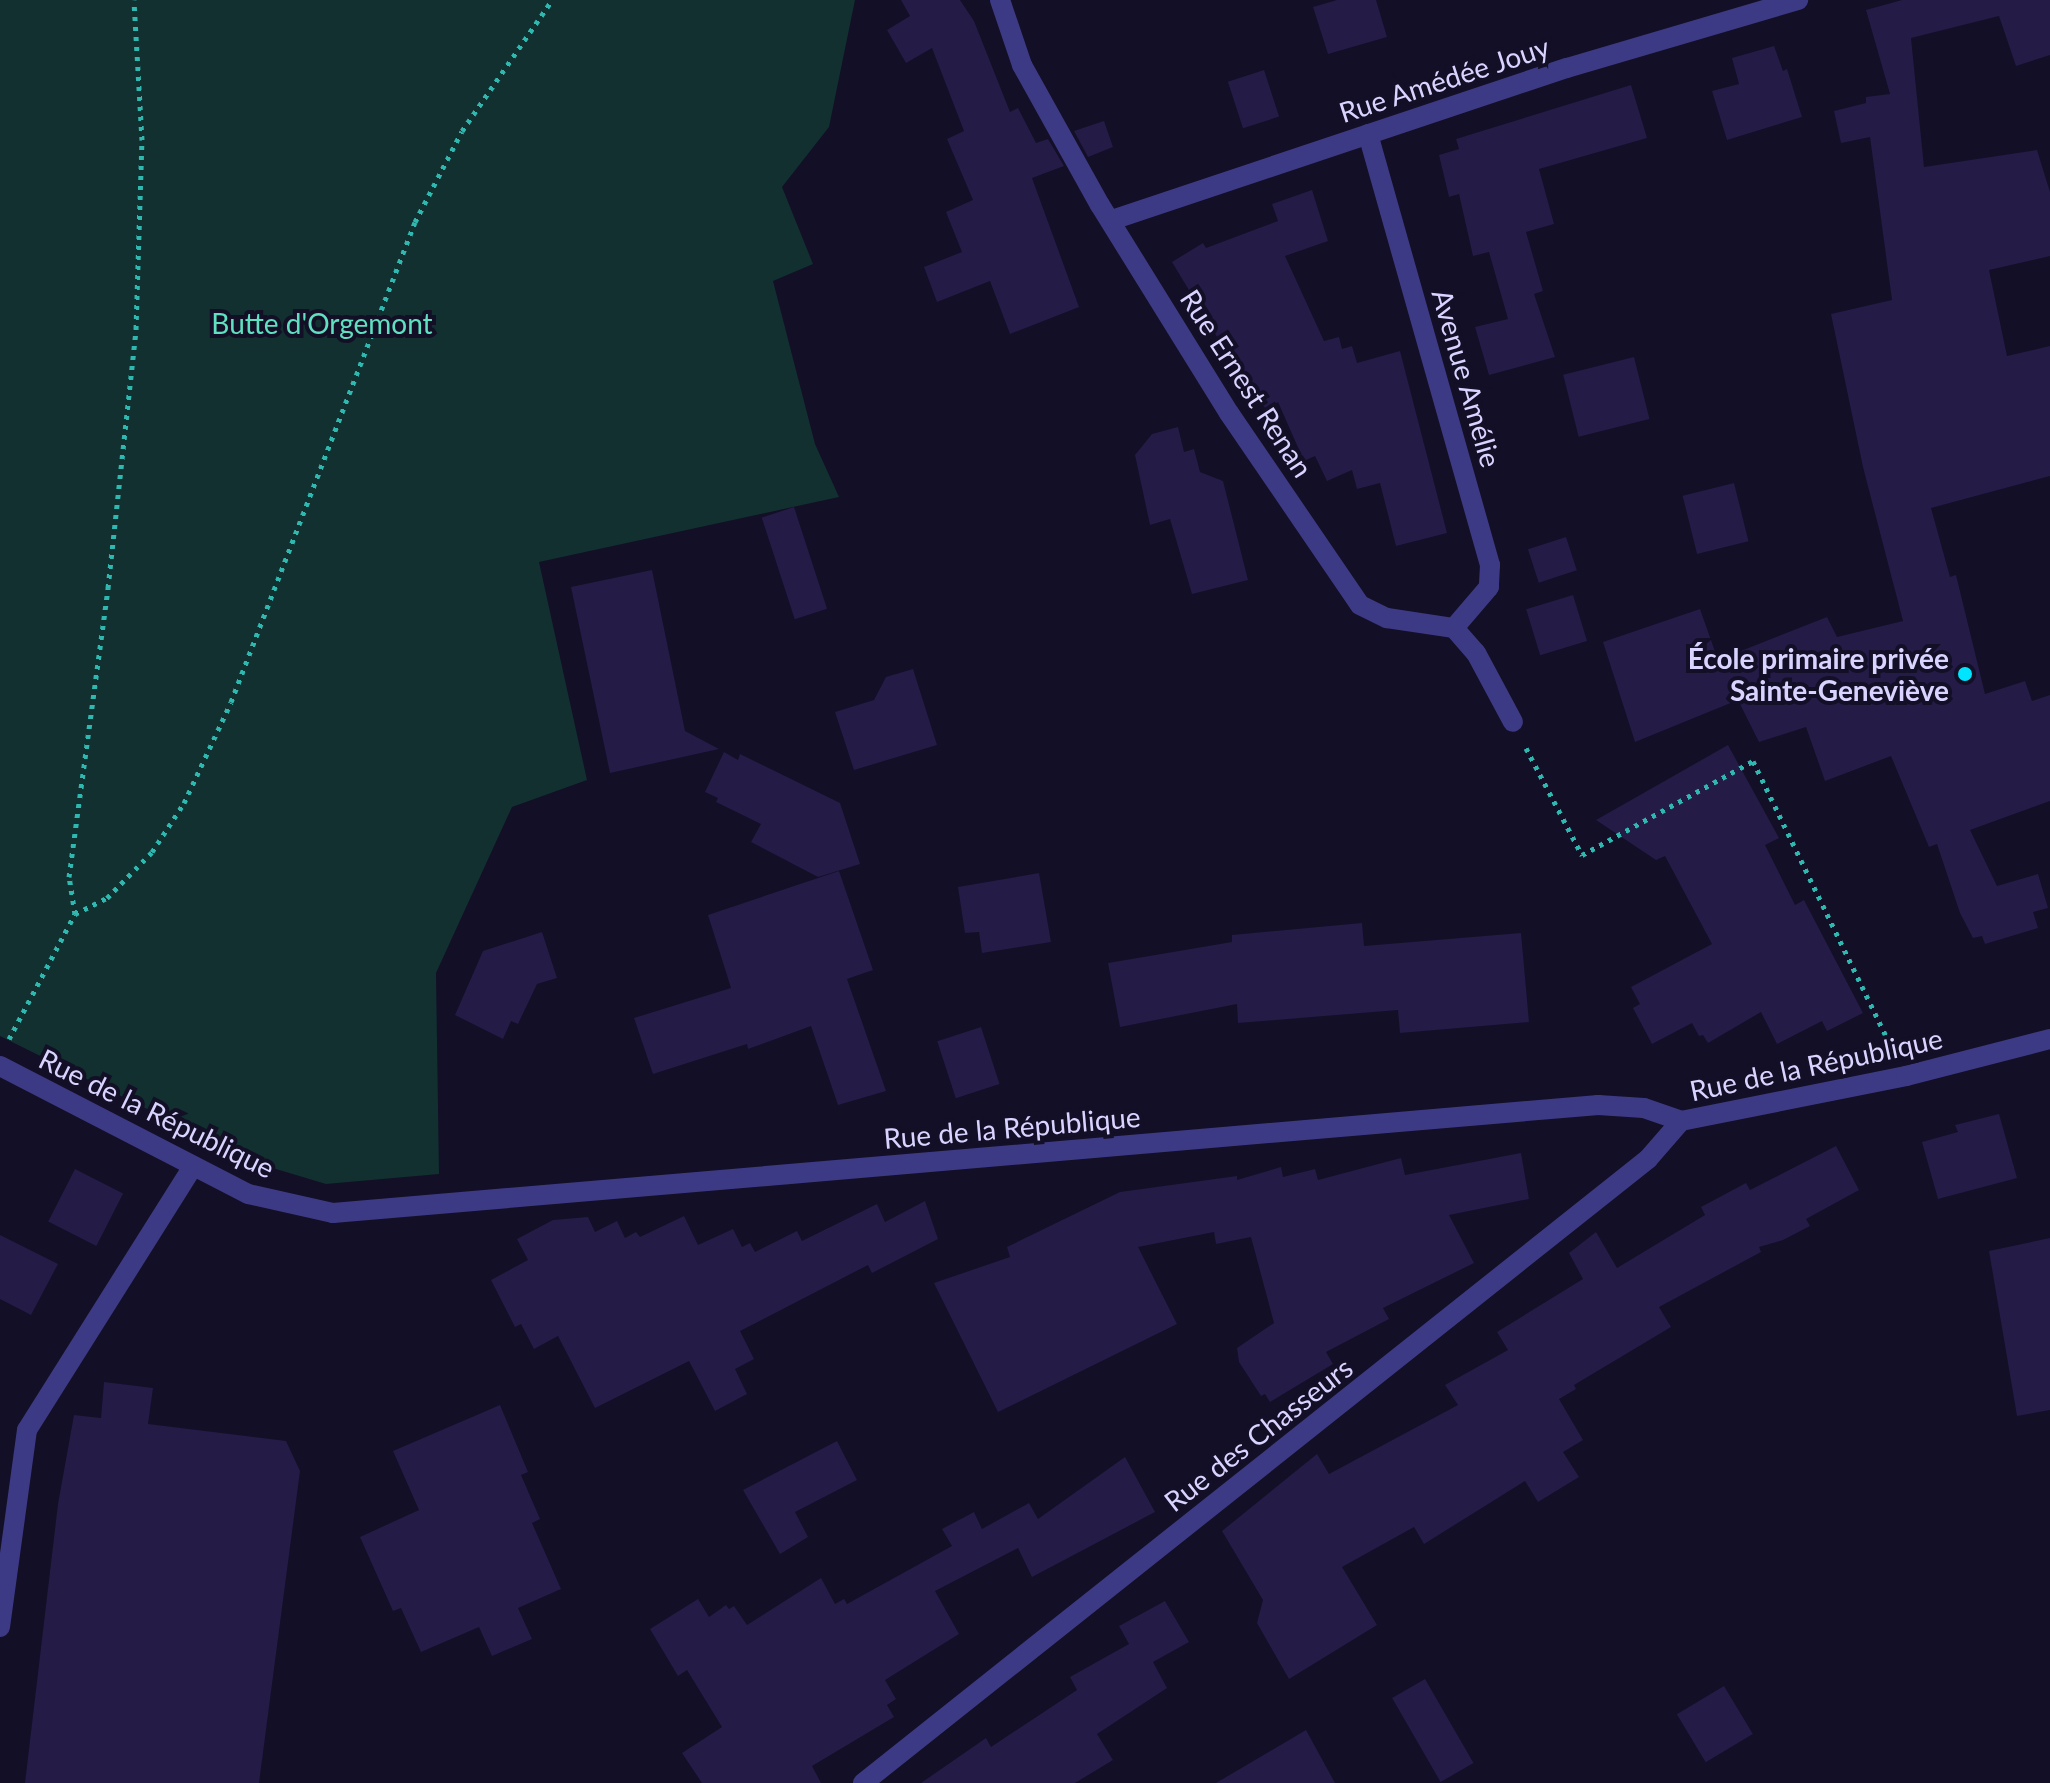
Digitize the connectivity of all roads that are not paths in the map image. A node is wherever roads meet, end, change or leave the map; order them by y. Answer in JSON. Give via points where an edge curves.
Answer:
{"nodes":[{"id":1,"x":1000,"y":0,"type":"edge"},
{"id":2,"x":1798,"y":0,"type":"edge"},
{"id":3,"x":1368,"y":134,"type":"junction"},
{"id":4,"x":1112,"y":220,"type":"junction"},
{"id":5,"x":1454,"y":628,"type":"junction"},
{"id":6,"x":1513,"y":722,"type":"road end"},
{"id":7,"x":2050,"y":1039,"type":"edge"},
{"id":8,"x":0,"y":1066,"type":"edge"},
{"id":9,"x":1681,"y":1121,"type":"junction"},
{"id":10,"x":193,"y":1166,"type":"junction"},
{"id":11,"x":0,"y":1627,"type":"edge"},
{"id":12,"x":863,"y":1783,"type":"edge"}],
"edges":[{"from":1,"to":4,"type":"street","name":"Rue Ernest Renan","via":[[1022,65]]},
{"from":2,"to":3,"type":"street","name":"Rue Amédée Jouy"},
{"from":3,"to":4,"type":"street","name":"Rue Amédée Jouy"},
{"from":3,"to":5,"type":"street","name":"Avenue Amélie","via":[[1490,565],[1489,587]]},
{"from":4,"to":5,"type":"street","name":"Rue Ernest Renan","via":[[1229,413],[1360,605],[1387,618]]},
{"from":5,"to":6,"type":"street","via":[[1476,653]]},
{"from":7,"to":9,"type":"street","name":"Rue de la République","via":[[1906,1076]]},
{"from":8,"to":10,"type":"street","name":"Rue de la République"},
{"from":9,"to":10,"type":"street","name":"Rue de la République","via":[[1644,1108],[1598,1105],[333,1213],[248,1194]]},
{"from":9,"to":12,"type":"street","name":"Rue des Chasseurs","via":[[1648,1159]]},
{"from":10,"to":11,"type":"street","via":[[27,1430]]}]}
